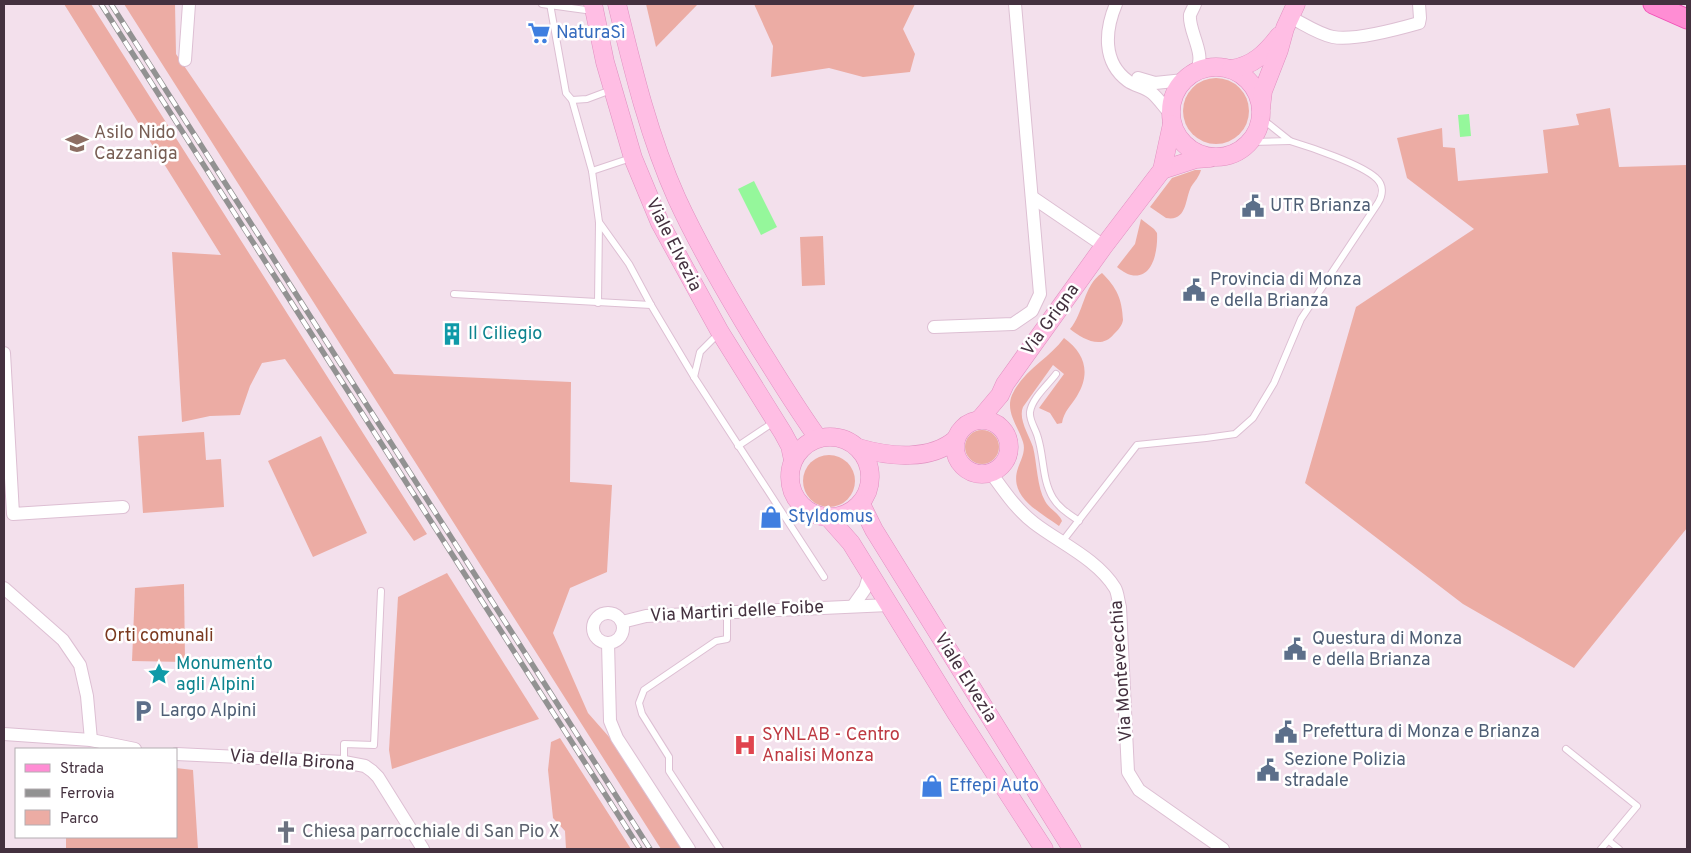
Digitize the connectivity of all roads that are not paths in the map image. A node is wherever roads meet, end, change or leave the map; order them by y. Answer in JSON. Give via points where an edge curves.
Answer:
{"nodes":[{"id":1,"x":189,"y":4,"type":"edge"},
{"id":2,"x":542,"y":4,"type":"edge"},
{"id":3,"x":550,"y":4,"type":"edge"},
{"id":4,"x":617,"y":4,"type":"edge"},
{"id":5,"x":1015,"y":4,"type":"edge"},
{"id":6,"x":1116,"y":4,"type":"edge"},
{"id":7,"x":1195,"y":4,"type":"edge"},
{"id":8,"x":1419,"y":4,"type":"edge"},
{"id":9,"x":1653,"y":4,"type":"edge"},
{"id":10,"x":593,"y":7,"type":"edge"},
{"id":11,"x":1290,"y":16,"type":"edge"},
{"id":12,"x":1687,"y":19,"type":"edge"},
{"id":13,"x":185,"y":60,"type":"dead end"},
{"id":14,"x":1116,"y":67,"type":"junction"},
{"id":15,"x":1231,"y":69,"type":"junction"},
{"id":16,"x":1190,"y":75,"type":"junction"},
{"id":17,"x":612,"y":90,"type":"junction"},
{"id":18,"x":572,"y":100,"type":"junction"},
{"id":19,"x":1261,"y":114,"type":"junction"},
{"id":20,"x":1171,"y":119,"type":"junction"},
{"id":21,"x":1290,"y":141,"type":"junction"},
{"id":22,"x":1250,"y":142,"type":"junction"},
{"id":23,"x":1215,"y":157,"type":"junction"},
{"id":24,"x":633,"y":158,"type":"junction"},
{"id":25,"x":1162,"y":170,"type":"junction"},
{"id":26,"x":592,"y":171,"type":"junction"},
{"id":27,"x":1032,"y":197,"type":"junction"},
{"id":28,"x":599,"y":222,"type":"junction"},
{"id":29,"x":1104,"y":246,"type":"junction"},
{"id":30,"x":454,"y":294,"type":"dead end"},
{"id":31,"x":598,"y":302,"type":"junction"},
{"id":32,"x":651,"y":305,"type":"junction"},
{"id":33,"x":934,"y":327,"type":"dead end"},
{"id":34,"x":720,"y":332,"type":"junction"},
{"id":35,"x":4,"y":354,"type":"edge"},
{"id":36,"x":1056,"y":374,"type":"dead end"},
{"id":37,"x":4,"y":375,"type":"edge"},
{"id":38,"x":694,"y":377,"type":"junction"},
{"id":39,"x":1000,"y":395,"type":"junction"},
{"id":40,"x":979,"y":420,"type":"junction"},
{"id":41,"x":776,"y":421,"type":"junction"},
{"id":42,"x":997,"y":424,"type":"junction"},
{"id":43,"x":818,"y":438,"type":"junction"},
{"id":44,"x":956,"y":439,"type":"junction"},
{"id":45,"x":738,"y":446,"type":"junction"},
{"id":46,"x":859,"y":448,"type":"junction"},
{"id":47,"x":935,"y":452,"type":"junction"},
{"id":48,"x":897,"y":455,"type":"junction"},
{"id":49,"x":793,"y":460,"type":"junction"},
{"id":50,"x":960,"y":462,"type":"junction"},
{"id":51,"x":992,"y":473,"type":"junction"},
{"id":52,"x":871,"y":482,"type":"junction"},
{"id":53,"x":860,"y":504,"type":"junction"},
{"id":54,"x":123,"y":507,"type":"dead end"},
{"id":55,"x":828,"y":517,"type":"junction"},
{"id":56,"x":1078,"y":521,"type":"junction"},
{"id":57,"x":1062,"y":542,"type":"junction"},
{"id":58,"x":870,"y":573,"type":"junction"},
{"id":59,"x":824,"y":576,"type":"dead end"},
{"id":60,"x":4,"y":588,"type":"edge"},
{"id":61,"x":381,"y":590,"type":"dead end"},
{"id":62,"x":890,"y":605,"type":"junction"},
{"id":63,"x":853,"y":606,"type":"junction"},
{"id":64,"x":727,"y":612,"type":"junction"},
{"id":65,"x":622,"y":622,"type":"junction"},
{"id":66,"x":608,"y":643,"type":"junction"},
{"id":67,"x":4,"y":734,"type":"edge"},
{"id":68,"x":91,"y":740,"type":"junction"},
{"id":69,"x":130,"y":748,"type":"edge"},
{"id":70,"x":1566,"y":749,"type":"dead end"},
{"id":71,"x":178,"y":754,"type":"edge"},
{"id":72,"x":344,"y":762,"type":"junction"},
{"id":73,"x":1609,"y":841,"type":"junction"},
{"id":74,"x":423,"y":849,"type":"edge"},
{"id":75,"x":688,"y":849,"type":"edge"},
{"id":76,"x":720,"y":849,"type":"edge"},
{"id":77,"x":1044,"y":849,"type":"edge"},
{"id":78,"x":1072,"y":849,"type":"edge"},
{"id":79,"x":1223,"y":849,"type":"edge"},
{"id":80,"x":1602,"y":849,"type":"edge"},
{"id":81,"x":1619,"y":849,"type":"edge"}],
"edges":[{"from":1,"to":13,"type":"street"},
{"from":2,"to":3,"type":"lane","name":"Viale Elvezia"},
{"from":3,"to":10,"type":"lane","name":"Viale Elvezia"},
{"from":3,"to":18,"type":"lane","via":[[566,93]]},
{"from":4,"to":43,"type":"main road","name":"Viale Elvezia","via":[[639,93],[677,199],[735,307]]},
{"from":5,"to":27,"type":"street"},
{"from":6,"to":14,"type":"street","via":[[1107,36],[1109,54]]},
{"from":7,"to":16,"type":"street","via":[[1190,16],[1200,56],[1199,68]]},
{"from":8,"to":11,"type":"street","via":[[1419,23],[1348,37],[1334,37]]},
{"from":9,"to":12,"type":"main road"},
{"from":10,"to":17,"type":"main road","name":"Viale Elvezia"},
{"from":11,"to":15,"type":"main road","via":[[1262,56]]},
{"from":11,"to":19,"type":"main road","via":[[1264,91]]},
{"from":14,"to":16,"type":"street","via":[[1161,84]]},
{"from":14,"to":20,"type":"street","via":[[1127,80],[1152,94]]},
{"from":15,"to":16,"type":"main road","via":[[1204,68]]},
{"from":15,"to":19,"type":"main road","via":[[1252,84],[1259,98]]},
{"from":16,"to":20,"type":"main road","via":[[1173,96]]},
{"from":17,"to":18,"type":"lane","via":[[587,99]]},
{"from":17,"to":24,"type":"main road","name":"Viale Elvezia"},
{"from":18,"to":26,"type":"lane"},
{"from":19,"to":21,"type":"lane"},
{"from":19,"to":22,"type":"main road"},
{"from":20,"to":23,"type":"main road","via":[[1177,136],[1190,150]]},
{"from":20,"to":25,"type":"main road","name":"Via Grigna"},
{"from":21,"to":22,"type":"lane"},
{"from":21,"to":56,"type":"lane","via":[[1346,162],[1376,178],[1382,190],[1378,203],[1301,318],[1274,383],[1253,418],[1235,434],[1137,445]]},
{"from":22,"to":23,"type":"main road","via":[[1237,152]]},
{"from":23,"to":25,"type":"main road","via":[[1196,159]]},
{"from":24,"to":26,"type":"lane"},
{"from":24,"to":34,"type":"main road","name":"Viale Elvezia","via":[[660,223]]},
{"from":25,"to":29,"type":"main road","name":"Via Grigna"},
{"from":26,"to":28,"type":"lane"},
{"from":27,"to":29,"type":"street"},
{"from":27,"to":33,"type":"street","via":[[1040,294],[1032,311],[1013,324]]},
{"from":28,"to":31,"type":"lane"},
{"from":28,"to":32,"type":"lane","via":[[629,264]]},
{"from":29,"to":39,"type":"main road","name":"Via Grigna"},
{"from":30,"to":31,"type":"lane"},
{"from":31,"to":32,"type":"lane"},
{"from":32,"to":38,"type":"lane"},
{"from":34,"to":38,"type":"lane","via":[[700,352]]},
{"from":34,"to":41,"type":"main road","name":"Viale Elvezia"},
{"from":35,"to":37,"type":"street"},
{"from":36,"to":56,"type":"lane","via":[[1033,403],[1030,419],[1038,436],[1052,497]]},
{"from":37,"to":54,"type":"street","via":[[13,514]]},
{"from":38,"to":45,"type":"lane"},
{"from":39,"to":40,"type":"main road","name":"Via Grigna"},
{"from":39,"to":42,"type":"main road","name":"Via Grigna"},
{"from":40,"to":42,"type":"main road"},
{"from":40,"to":44,"type":"main road","via":[[964,426]]},
{"from":41,"to":45,"type":"lane"},
{"from":41,"to":49,"type":"main road","name":"Viale Elvezia","via":[[790,446]]},
{"from":42,"to":51,"type":"main road","via":[[1004,430],[1010,446],[1005,462]]},
{"from":43,"to":46,"type":"main road","via":[[840,437]]},
{"from":43,"to":49,"type":"main road","via":[[808,443]]},
{"from":44,"to":47,"type":"main road"},
{"from":44,"to":50,"type":"main road"},
{"from":45,"to":59,"type":"lane"},
{"from":46,"to":48,"type":"main road"},
{"from":46,"to":52,"type":"main road","via":[[868,464]]},
{"from":47,"to":48,"type":"main road"},
{"from":47,"to":50,"type":"main road"},
{"from":48,"to":52,"type":"main road"},
{"from":49,"to":55,"type":"main road","name":"Viale Elvezia","via":[[791,486],[796,498],[815,514]]},
{"from":50,"to":51,"type":"main road","via":[[974,473]]},
{"from":51,"to":57,"type":"street","name":"Via Montevecchia","via":[[1015,506]]},
{"from":52,"to":53,"type":"main road"},
{"from":53,"to":55,"type":"main road","via":[[851,512]]},
{"from":53,"to":78,"type":"main road","name":"Viale Elvezia"},
{"from":55,"to":58,"type":"main road","name":"Viale Elvezia","via":[[851,543]]},
{"from":56,"to":57,"type":"lane"},
{"from":57,"to":79,"type":"street","name":"Via Montevecchia","via":[[1090,562],[1116,590],[1120,607],[1128,772],[1140,790]]},
{"from":58,"to":62,"type":"main road","name":"Viale Elvezia"},
{"from":58,"to":63,"type":"street","via":[[865,589]]},
{"from":60,"to":68,"type":"street","via":[[63,640],[80,665]]},
{"from":61,"to":72,"type":"lane","via":[[374,745],[344,744]]},
{"from":62,"to":63,"type":"street","name":"Via Martiri delle Foibe"},
{"from":62,"to":77,"type":"main road","name":"Viale Elvezia"},
{"from":63,"to":64,"type":"street","name":"Via Martiri delle Foibe"},
{"from":64,"to":65,"type":"street","name":"Via Martiri delle Foibe","via":[[646,616]]},
{"from":64,"to":76,"type":"lane","via":[[727,639],[716,641],[644,690],[639,703],[642,714],[669,757],[669,771]]},
{"from":65,"to":66,"type":"street","via":[[624,630],[619,638]]},
{"from":65,"to":66,"type":"street","via":[[618,616],[608,612],[595,620],[595,634]]},
{"from":66,"to":75,"type":"street","via":[[610,722]]},
{"from":67,"to":68,"type":"street"},
{"from":68,"to":69,"type":"street"},
{"from":70,"to":73,"type":"lane","via":[[1637,806]]},
{"from":71,"to":72,"type":"street","name":"Via della Birona"},
{"from":72,"to":74,"type":"street","name":"Via della Birona","via":[[366,766],[378,777]]},
{"from":73,"to":80,"type":"lane"},
{"from":73,"to":81,"type":"lane"}]}
